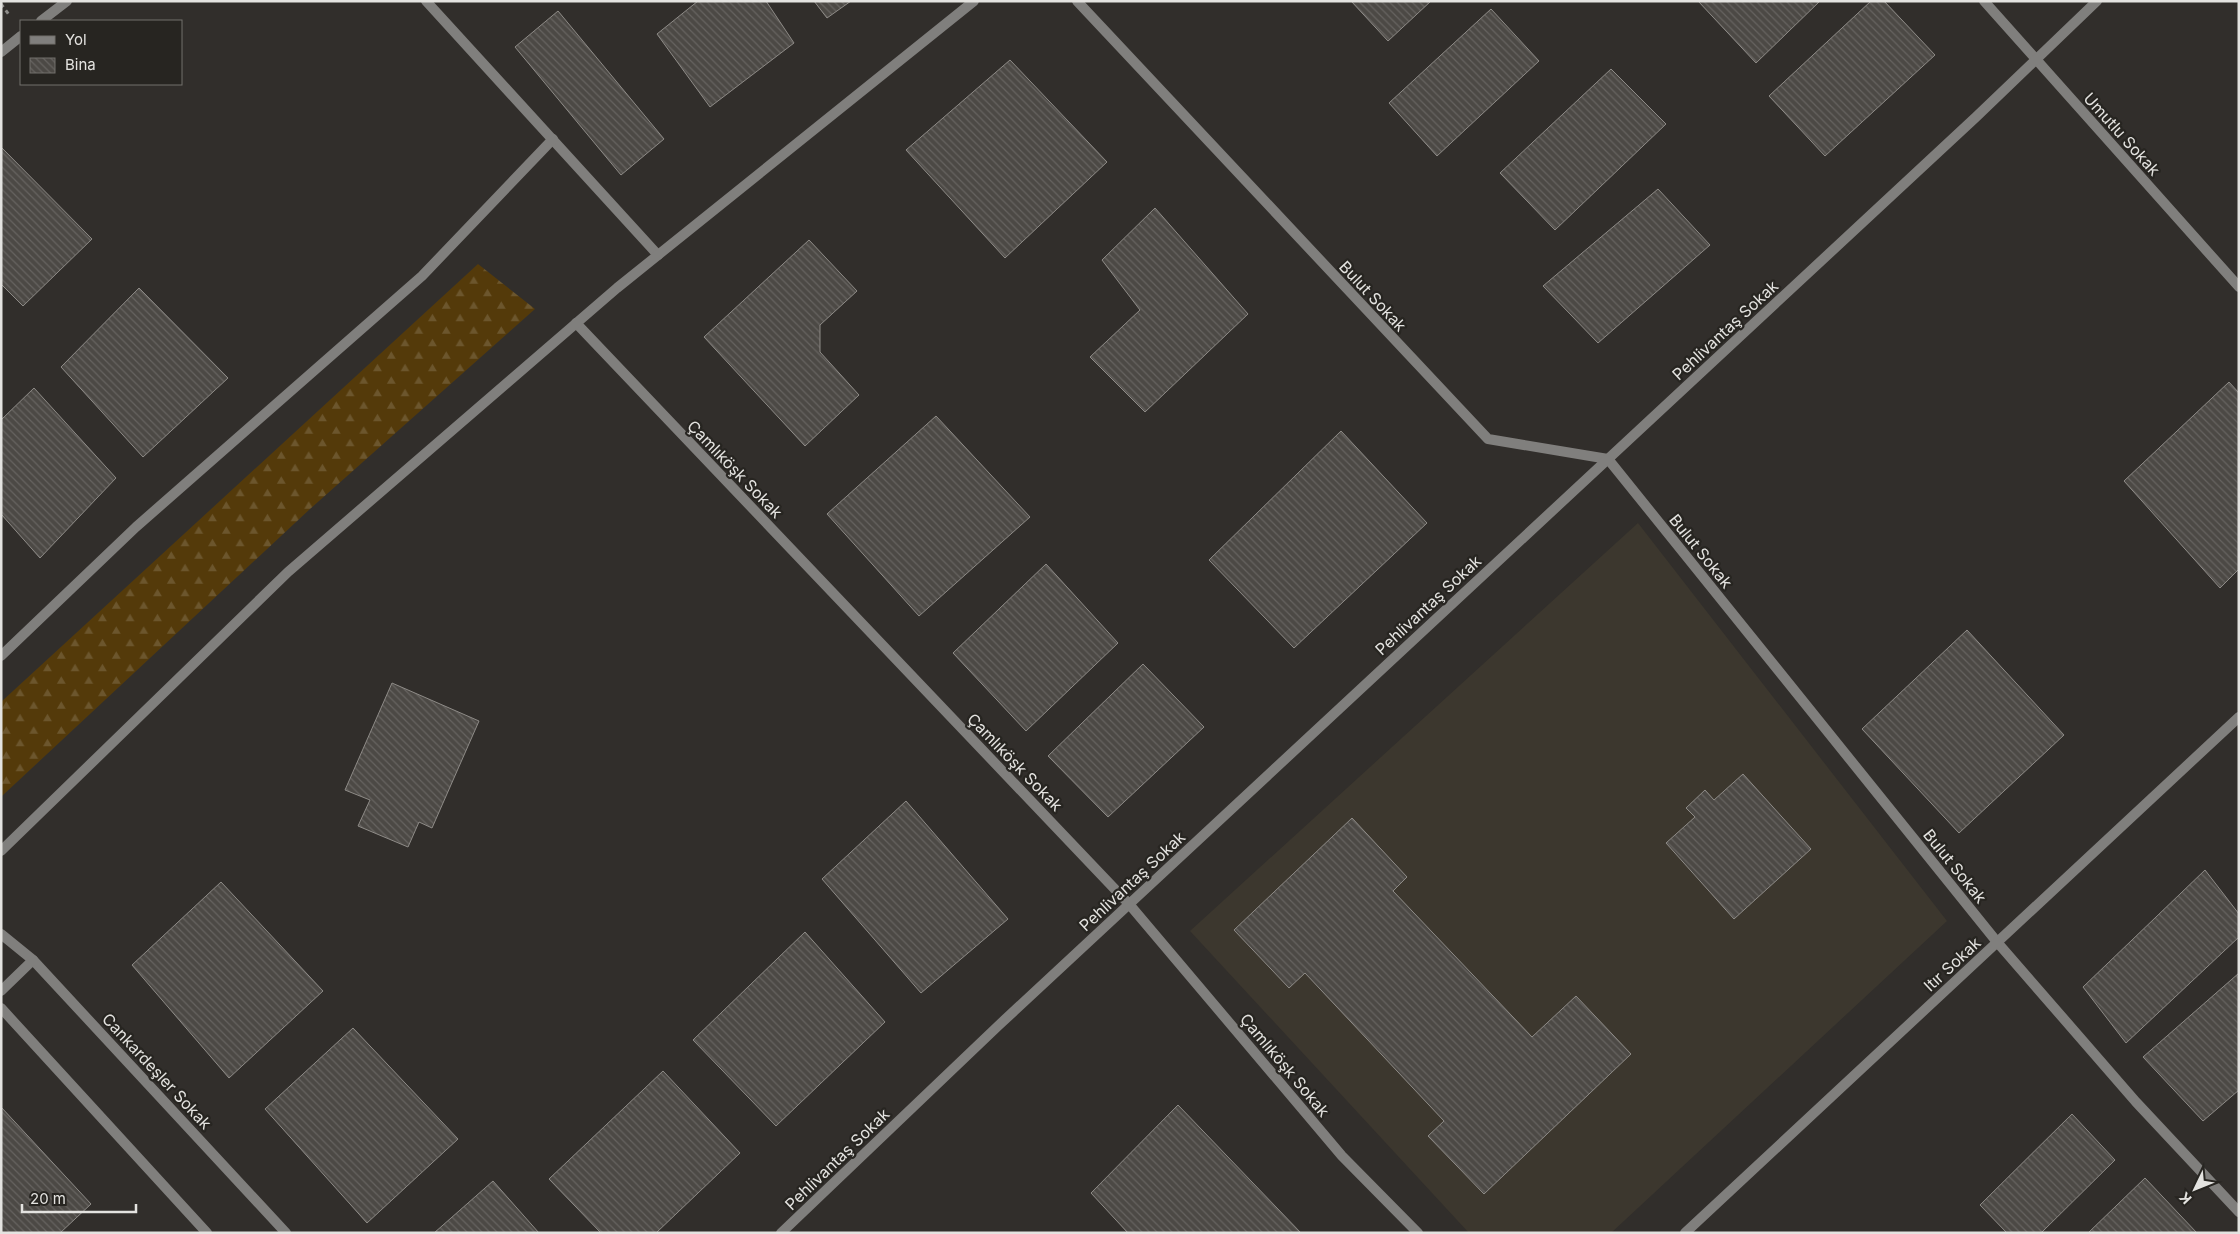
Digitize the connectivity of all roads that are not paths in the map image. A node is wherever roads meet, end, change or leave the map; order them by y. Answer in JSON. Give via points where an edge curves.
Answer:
{"nodes":[{"id":1,"x":67,"y":1,"type":"edge"},
{"id":2,"x":426,"y":1,"type":"edge"},
{"id":3,"x":974,"y":1,"type":"edge"},
{"id":4,"x":1077,"y":1,"type":"edge"},
{"id":5,"x":1984,"y":1,"type":"edge"},
{"id":6,"x":2097,"y":1,"type":"edge"},
{"id":7,"x":41,"y":20,"type":"edge"},
{"id":8,"x":20,"y":37,"type":"edge"},
{"id":9,"x":1,"y":52,"type":"edge"},
{"id":10,"x":2036,"y":60,"type":"junction"},
{"id":11,"x":553,"y":140,"type":"junction"},
{"id":12,"x":658,"y":255,"type":"junction"},
{"id":13,"x":2239,"y":287,"type":"edge"},
{"id":14,"x":576,"y":324,"type":"junction"},
{"id":15,"x":1608,"y":459,"type":"junction"},
{"id":16,"x":1,"y":656,"type":"edge"},
{"id":17,"x":2239,"y":717,"type":"edge"},
{"id":18,"x":1,"y":851,"type":"edge"},
{"id":19,"x":1129,"y":904,"type":"junction"},
{"id":20,"x":1,"y":934,"type":"edge"},
{"id":21,"x":1997,"y":942,"type":"junction"},
{"id":22,"x":34,"y":960,"type":"junction"},
{"id":23,"x":1,"y":991,"type":"edge"},
{"id":24,"x":1,"y":1008,"type":"edge"},
{"id":25,"x":2239,"y":1212,"type":"edge"},
{"id":26,"x":207,"y":1233,"type":"edge"},
{"id":27,"x":286,"y":1233,"type":"edge"},
{"id":28,"x":782,"y":1233,"type":"edge"},
{"id":29,"x":1418,"y":1233,"type":"edge"},
{"id":30,"x":1685,"y":1233,"type":"edge"}],
"edges":[{"from":1,"to":7,"type":"street"},
{"from":2,"to":11,"type":"street"},
{"from":3,"to":12,"type":"street"},
{"from":4,"to":15,"type":"street","name":"Bulut Sokak","via":[[1488,439]]},
{"from":5,"to":10,"type":"street","name":"Umutlu Sokak"},
{"from":6,"to":10,"type":"street","name":"Pehlivantaş Sokak"},
{"from":8,"to":9,"type":"street"},
{"from":10,"to":13,"type":"street","name":"Umutlu Sokak"},
{"from":10,"to":15,"type":"street","name":"Pehlivantaş Sokak"},
{"from":11,"to":12,"type":"street"},
{"from":11,"to":16,"type":"street","via":[[422,276],[136,527]]},
{"from":12,"to":14,"type":"street"},
{"from":14,"to":18,"type":"street","via":[[288,572]]},
{"from":14,"to":19,"type":"street","name":"Çamlıköşk Sokak"},
{"from":15,"to":19,"type":"street","name":"Pehlivantaş Sokak"},
{"from":15,"to":21,"type":"street","name":"Bulut Sokak"},
{"from":17,"to":21,"type":"street","name":"Itır Sokak"},
{"from":19,"to":28,"type":"street","name":"Pehlivantaş Sokak"},
{"from":19,"to":29,"type":"street","name":"Çamlıköşk Sokak","via":[[1342,1156]]},
{"from":20,"to":22,"type":"street","name":"Cankardeşler Sokak"},
{"from":21,"to":25,"type":"street","name":"Bulut Sokak","via":[[2136,1102]]},
{"from":21,"to":30,"type":"street","name":"Itır Sokak"},
{"from":22,"to":23,"type":"street"},
{"from":22,"to":27,"type":"street","name":"Cankardeşler Sokak"},
{"from":24,"to":26,"type":"street"}]}
